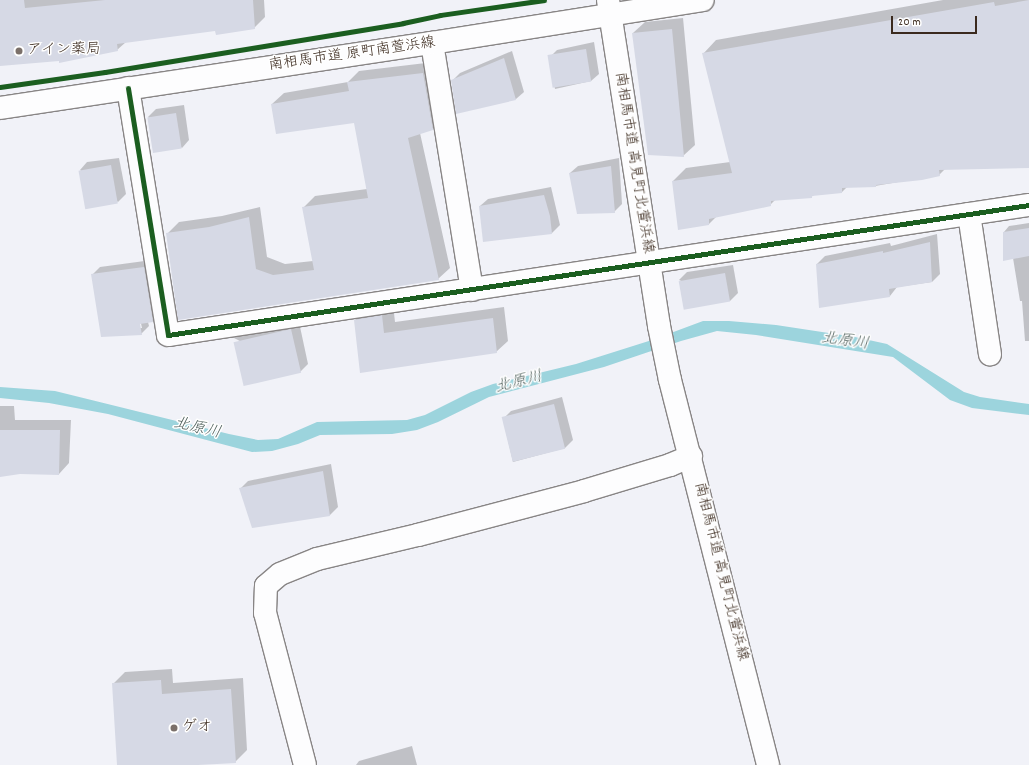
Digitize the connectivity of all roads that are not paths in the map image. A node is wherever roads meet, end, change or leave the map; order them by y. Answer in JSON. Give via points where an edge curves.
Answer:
{"nodes":[{"id":1,"x":703,"y":0,"type":"edge"},
{"id":2,"x":609,"y":7,"type":"edge"},
{"id":3,"x":432,"y":43,"type":"junction"},
{"id":4,"x":128,"y":88,"type":"junction"},
{"id":5,"x":0,"y":108,"type":"edge"},
{"id":6,"x":1029,"y":205,"type":"edge"},
{"id":7,"x":969,"y":214,"type":"junction"},
{"id":8,"x":649,"y":262,"type":"junction"},
{"id":9,"x":472,"y":290,"type":"junction"},
{"id":10,"x":990,"y":354,"type":"dead end"},
{"id":11,"x":691,"y":456,"type":"junction"},
{"id":12,"x":305,"y":765,"type":"edge"},
{"id":13,"x":768,"y":765,"type":"edge"}],
"edges":[{"from":1,"to":2,"type":"street","name":"南相馬市道 原町南萱浜線"},
{"from":2,"to":3,"type":"street","name":"南相馬市道 原町南萱浜線"},
{"from":2,"to":8,"type":"street","name":"南相馬市道 高見町北萱浜線"},
{"from":3,"to":4,"type":"street","name":"南相馬市道 原町南萱浜線"},
{"from":3,"to":9,"type":"street"},
{"from":4,"to":5,"type":"street","name":"南相馬市道 原町南萱浜線"},
{"from":4,"to":9,"type":"street","via":[[168,335]]},
{"from":6,"to":7,"type":"street"},
{"from":7,"to":8,"type":"street"},
{"from":7,"to":10,"type":"street"},
{"from":8,"to":9,"type":"street"},
{"from":8,"to":11,"type":"street","name":"南相馬市道 高見町北萱浜線","via":[[670,380]]},
{"from":11,"to":12,"type":"street","via":[[670,465],[584,491],[317,559],[280,574],[266,586],[264,612]]},
{"from":11,"to":13,"type":"street","name":"南相馬市道 高見町北萱浜線"}]}
